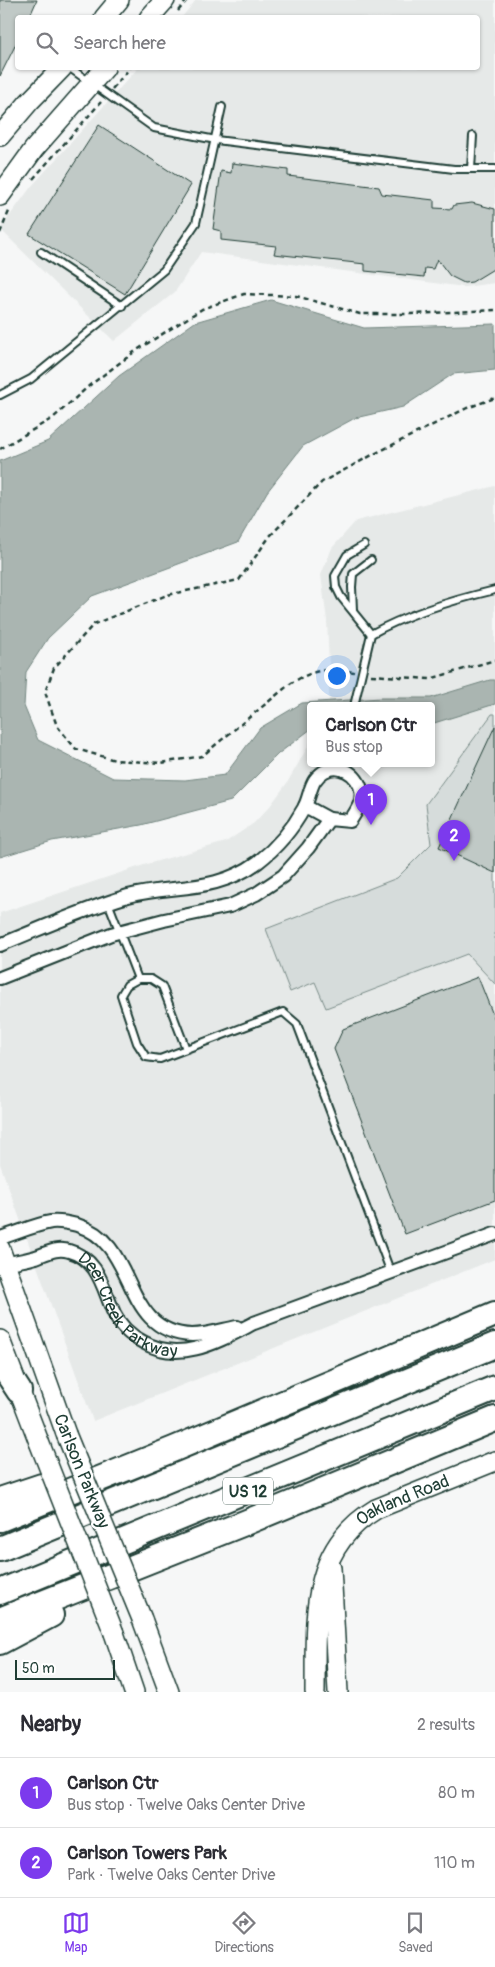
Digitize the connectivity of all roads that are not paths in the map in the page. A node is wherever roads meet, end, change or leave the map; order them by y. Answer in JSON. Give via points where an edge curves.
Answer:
{"nodes":[{"id":1,"x":119,"y":0,"type":"edge"},
{"id":2,"x":165,"y":0,"type":"edge"},
{"id":3,"x":106,"y":15,"type":"edge"},
{"id":4,"x":152,"y":15,"type":"edge"},
{"id":5,"x":60,"y":70,"type":"edge"},
{"id":6,"x":73,"y":70,"type":"edge"},
{"id":7,"x":103,"y":70,"type":"edge"},
{"id":8,"x":92,"y":83,"type":"junction"},
{"id":9,"x":222,"y":107,"type":"dead end"},
{"id":10,"x":0,"y":136,"type":"edge"},
{"id":11,"x":473,"y":136,"type":"dead end"},
{"id":12,"x":216,"y":140,"type":"junction"},
{"id":13,"x":471,"y":169,"type":"junction"},
{"id":14,"x":495,"y":170,"type":"edge"},
{"id":15,"x":7,"y":200,"type":"edge"},
{"id":16,"x":41,"y":252,"type":"dead end"},
{"id":17,"x":122,"y":306,"type":"junction"},
{"id":18,"x":0,"y":395,"type":"edge"},
{"id":19,"x":364,"y":545,"type":"dead end"},
{"id":20,"x":371,"y":560,"type":"dead end"},
{"id":21,"x":495,"y":590,"type":"edge"},
{"id":22,"x":353,"y":610,"type":"junction"},
{"id":23,"x":371,"y":634,"type":"junction"},
{"id":24,"x":355,"y":702,"type":"edge"},
{"id":25,"x":344,"y":767,"type":"edge"},
{"id":26,"x":305,"y":806,"type":"junction"},
{"id":27,"x":328,"y":818,"type":"junction"},
{"id":28,"x":108,"y":902,"type":"junction"},
{"id":29,"x":120,"y":932,"type":"junction"},
{"id":30,"x":0,"y":945,"type":"edge"},
{"id":31,"x":0,"y":978,"type":"edge"},
{"id":32,"x":138,"y":979,"type":"junction"},
{"id":33,"x":186,"y":1049,"type":"junction"},
{"id":34,"x":495,"y":1234,"type":"edge"},
{"id":35,"x":0,"y":1238,"type":"edge"},
{"id":36,"x":2,"y":1259,"type":"edge"},
{"id":37,"x":391,"y":1273,"type":"junction"},
{"id":38,"x":495,"y":1314,"type":"edge"},
{"id":39,"x":254,"y":1323,"type":"junction"},
{"id":40,"x":0,"y":1340,"type":"edge"},
{"id":41,"x":495,"y":1345,"type":"edge"},
{"id":42,"x":0,"y":1362,"type":"edge"},
{"id":43,"x":495,"y":1388,"type":"edge"},
{"id":44,"x":19,"y":1391,"type":"junction"},
{"id":45,"x":495,"y":1419,"type":"edge"},
{"id":46,"x":174,"y":1449,"type":"junction"},
{"id":47,"x":495,"y":1461,"type":"edge"},
{"id":48,"x":0,"y":1500,"type":"edge"},
{"id":49,"x":0,"y":1519,"type":"edge"},
{"id":50,"x":247,"y":1522,"type":"junction"},
{"id":51,"x":0,"y":1549,"type":"edge"},
{"id":52,"x":330,"y":1560,"type":"junction"},
{"id":53,"x":0,"y":1592,"type":"edge"},
{"id":54,"x":0,"y":1620,"type":"edge"},
{"id":55,"x":0,"y":1642,"type":"edge"},
{"id":56,"x":134,"y":1692,"type":"edge"},
{"id":57,"x":169,"y":1692,"type":"edge"},
{"id":58,"x":316,"y":1692,"type":"edge"},
{"id":59,"x":338,"y":1692,"type":"edge"}],
"edges":[{"from":1,"to":3,"type":"main road"},
{"from":2,"to":4,"type":"main road"},
{"from":5,"to":10,"type":"main road"},
{"from":6,"to":8,"type":"lane"},
{"from":7,"to":8,"type":"main road"},
{"from":8,"to":12,"type":"lane","via":[[154,128]]},
{"from":8,"to":15,"type":"main road","via":[[34,149]]},
{"from":9,"to":12,"type":"lane"},
{"from":11,"to":13,"type":"lane"},
{"from":12,"to":13,"type":"lane"},
{"from":12,"to":17,"type":"lane","via":[[196,223],[164,270]]},
{"from":13,"to":14,"type":"lane"},
{"from":16,"to":17,"type":"lane"},
{"from":17,"to":18,"type":"lane","via":[[31,379]]},
{"from":19,"to":22,"type":"lane","via":[[347,555],[335,576],[338,592]]},
{"from":20,"to":22,"type":"lane","via":[[353,574]]},
{"from":21,"to":23,"type":"lane","via":[[461,598],[389,624]]},
{"from":22,"to":23,"type":"lane"},
{"from":23,"to":24,"type":"lane"},
{"from":25,"to":26,"type":"street","via":[[325,771],[315,780]]},
{"from":25,"to":27,"type":"street","via":[[357,779],[362,792],[360,805],[350,821]]},
{"from":26,"to":27,"type":"street"},
{"from":26,"to":28,"type":"street","via":[[276,845],[237,875],[213,883]]},
{"from":27,"to":29,"type":"street","via":[[308,848],[283,876],[256,894],[230,906]]},
{"from":28,"to":29,"type":"lane"},
{"from":28,"to":30,"type":"street"},
{"from":29,"to":31,"type":"street"},
{"from":29,"to":32,"type":"lane"},
{"from":32,"to":33,"type":"lane","via":[[151,979],[162,986]]},
{"from":32,"to":33,"type":"lane","via":[[127,985],[121,995],[137,1043],[146,1057],[160,1059]]},
{"from":33,"to":37,"type":"lane","via":[[283,1012],[297,1024]]},
{"from":34,"to":37,"type":"street","name":"Deer Creek Parkway"},
{"from":35,"to":39,"type":"street","name":"Deer Creek Parkway","via":[[52,1222],[86,1228],[112,1249],[135,1296],[156,1324],[190,1335]]},
{"from":36,"to":39,"type":"street","name":"Deer Creek Parkway","via":[[56,1250],[77,1254],[97,1272],[114,1314],[123,1327],[151,1347],[178,1353],[198,1349]]},
{"from":36,"to":57,"type":"main road","name":"Carlson Parkway","bridge":true,"via":[[66,1434]]},
{"from":37,"to":39,"type":"street","name":"Deer Creek Parkway"},
{"from":38,"to":46,"type":"highway"},
{"from":40,"to":44,"type":"main road","name":"Carlson Parkway"},
{"from":41,"to":51,"type":"highway","number":"US 12"},
{"from":42,"to":44,"type":"highway"},
{"from":43,"to":53,"type":"highway","number":"US 12"},
{"from":44,"to":56,"type":"main road","name":"Carlson Parkway","bridge":true,"via":[[114,1632]]},
{"from":45,"to":50,"type":"highway"},
{"from":46,"to":48,"type":"highway","via":[[107,1465]]},
{"from":46,"to":49,"type":"highway"},
{"from":47,"to":52,"type":"main road","name":"Oakland Road","via":[[376,1509],[346,1533]]},
{"from":50,"to":54,"type":"highway"},
{"from":50,"to":55,"type":"highway","via":[[73,1603]]},
{"from":52,"to":58,"type":"main road","name":"Oakland Road","via":[[316,1609]]},
{"from":52,"to":59,"type":"main road"}]}
